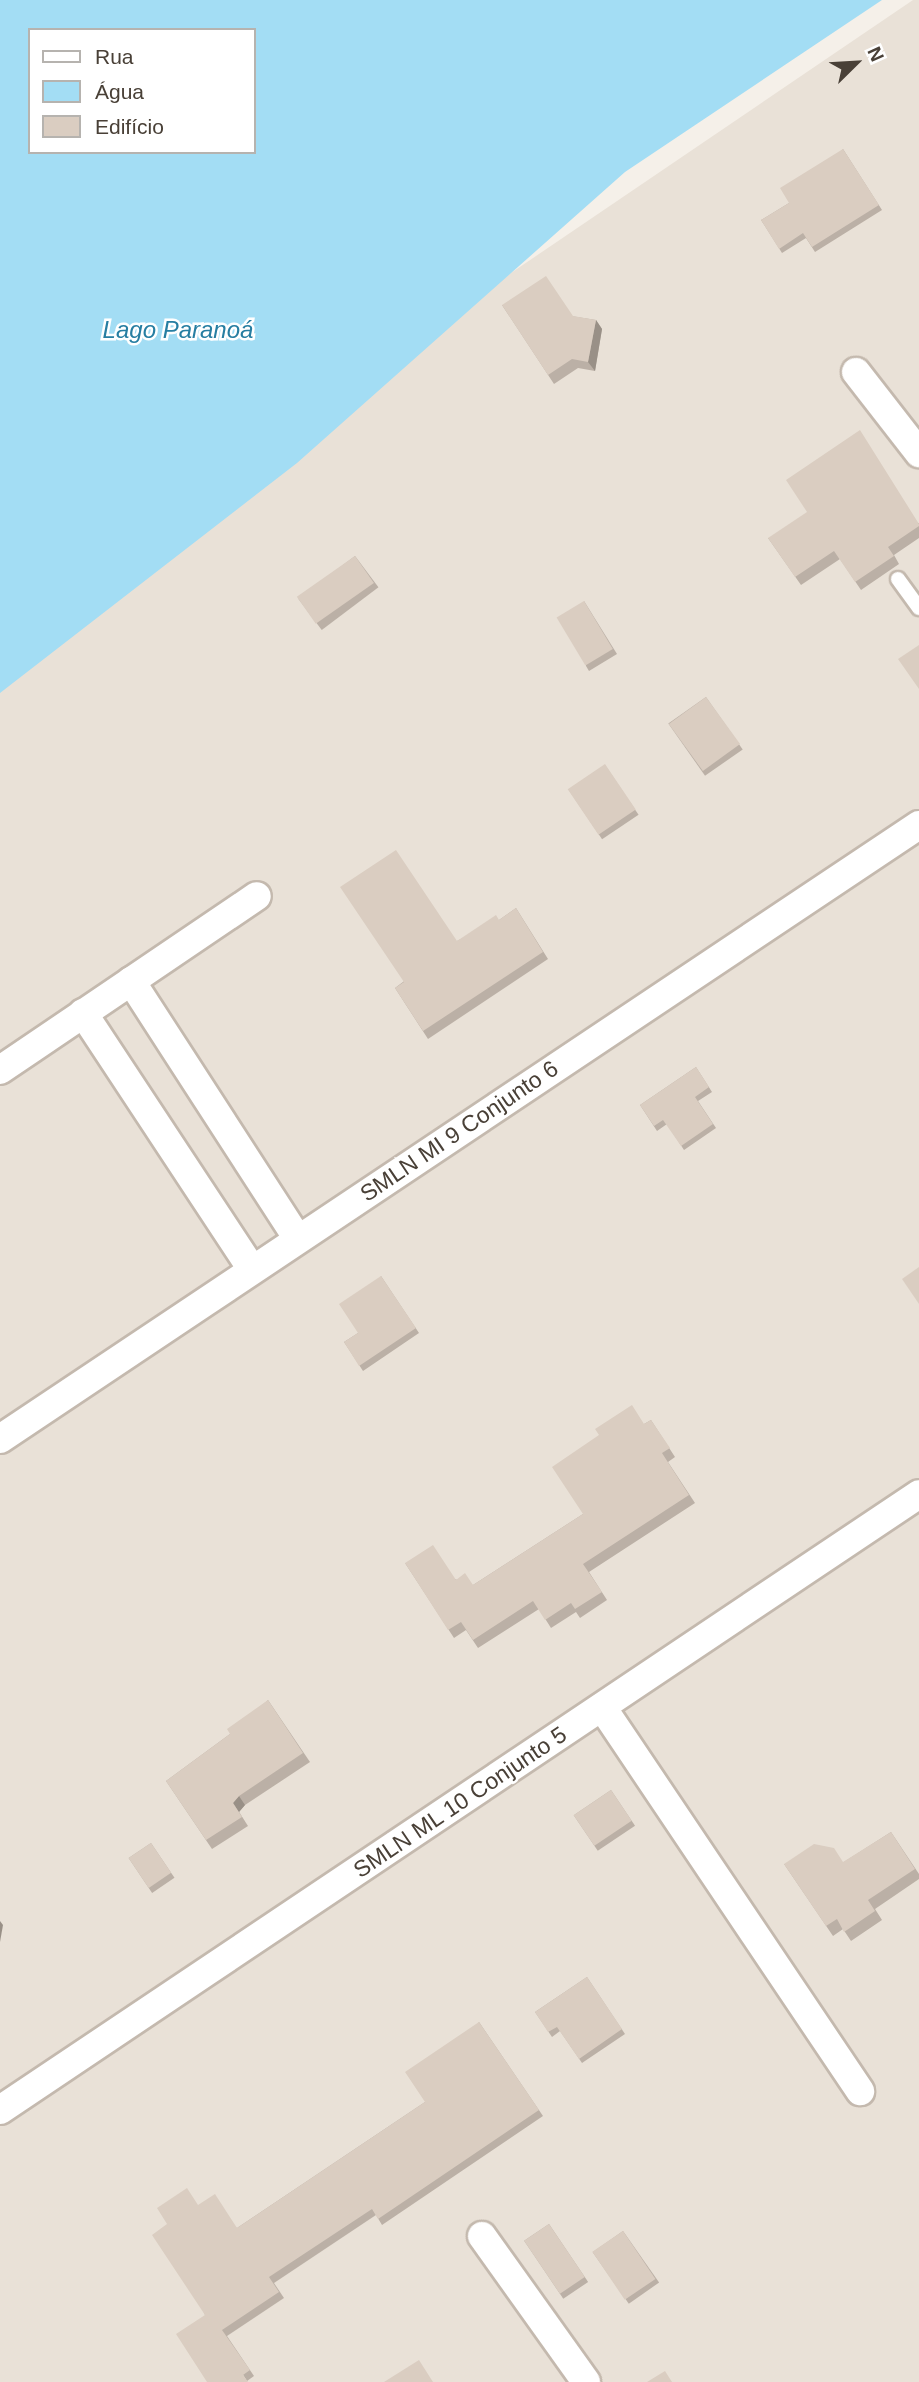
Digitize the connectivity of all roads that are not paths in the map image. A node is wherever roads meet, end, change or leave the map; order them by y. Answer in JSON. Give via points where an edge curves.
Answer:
{"nodes":[{"id":1,"x":856,"y":372,"type":"dead end"},
{"id":2,"x":919,"y":453,"type":"edge"},
{"id":3,"x":898,"y":579,"type":"dead end"},
{"id":4,"x":919,"y":608,"type":"edge"},
{"id":5,"x":919,"y":825,"type":"edge"},
{"id":6,"x":257,"y":896,"type":"dead end"},
{"id":7,"x":131,"y":981,"type":"junction"},
{"id":8,"x":83,"y":1013,"type":"junction"},
{"id":9,"x":0,"y":1070,"type":"edge"},
{"id":10,"x":298,"y":1239,"type":"junction"},
{"id":11,"x":252,"y":1269,"type":"junction"},
{"id":12,"x":0,"y":1439,"type":"edge"},
{"id":13,"x":919,"y":1494,"type":"edge"},
{"id":14,"x":602,"y":1707,"type":"junction"},
{"id":15,"x":860,"y":2091,"type":"dead end"},
{"id":16,"x":0,"y":2110,"type":"edge"},
{"id":17,"x":482,"y":2236,"type":"dead end"},
{"id":18,"x":586,"y":2382,"type":"edge"}],
"edges":[{"from":1,"to":2,"type":"street"},
{"from":3,"to":4,"type":"lane"},
{"from":5,"to":10,"type":"street","name":"SMLN MI 9 Conjunto 6"},
{"from":6,"to":7,"type":"street"},
{"from":7,"to":8,"type":"street"},
{"from":7,"to":10,"type":"street"},
{"from":8,"to":9,"type":"street"},
{"from":8,"to":11,"type":"street"},
{"from":10,"to":11,"type":"street","name":"SMLN MI 9 Conjunto 6"},
{"from":11,"to":12,"type":"street","name":"SMLN MI 9 Conjunto 6"},
{"from":13,"to":14,"type":"street","name":"SMLN ML 10 Conjunto 5"},
{"from":14,"to":15,"type":"street"},
{"from":14,"to":16,"type":"street","name":"SMLN ML 10 Conjunto 5"},
{"from":17,"to":18,"type":"street"}]}
